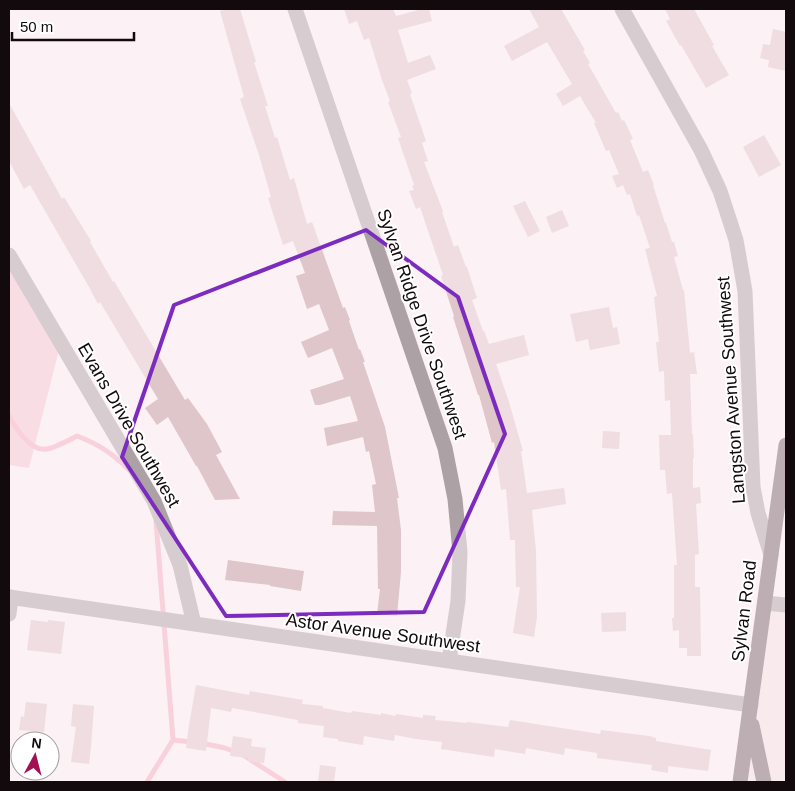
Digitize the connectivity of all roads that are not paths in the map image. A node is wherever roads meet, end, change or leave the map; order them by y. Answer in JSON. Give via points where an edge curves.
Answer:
{"nodes":[{"id":1,"x":295,"y":9,"type":"edge"},
{"id":2,"x":622,"y":9,"type":"edge"},
{"id":3,"x":9,"y":255,"type":"edge"},
{"id":4,"x":786,"y":445,"type":"edge"},
{"id":5,"x":771,"y":555,"type":"junction"},
{"id":6,"x":10,"y":597,"type":"edge"},
{"id":7,"x":765,"y":602,"type":"junction"},
{"id":8,"x":786,"y":605,"type":"edge"},
{"id":9,"x":9,"y":614,"type":"edge"},
{"id":10,"x":194,"y":624,"type":"junction"},
{"id":11,"x":449,"y":661,"type":"junction"},
{"id":12,"x":750,"y":710,"type":"junction"},
{"id":13,"x":740,"y":782,"type":"edge"},
{"id":14,"x":764,"y":782,"type":"edge"}],
"edges":[{"from":1,"to":11,"type":"street","name":"Sylvan Ridge Drive Southwest","via":[[445,448],[456,499],[460,552],[458,601]]},
{"from":2,"to":5,"type":"street","name":"Langston Avenue Southwest","via":[[701,150],[720,191],[736,240],[745,291],[753,487]]},
{"from":3,"to":10,"type":"street","name":"Evans Drive Southwest","via":[[154,501],[180,565]]},
{"from":4,"to":5,"type":"main road","name":"Sylvan Road"},
{"from":5,"to":7,"type":"main road","name":"Sylvan Road"},
{"from":6,"to":9,"type":"street"},
{"from":6,"to":10,"type":"street","name":"Astor Avenue Southwest"},
{"from":7,"to":8,"type":"street"},
{"from":7,"to":12,"type":"main road","name":"Sylvan Road"},
{"from":10,"to":11,"type":"street","name":"Astor Avenue Southwest"},
{"from":11,"to":12,"type":"street","name":"Astor Avenue Southwest"},
{"from":12,"to":13,"type":"main road","name":"Sylvan Road"},
{"from":12,"to":14,"type":"main road"}]}
